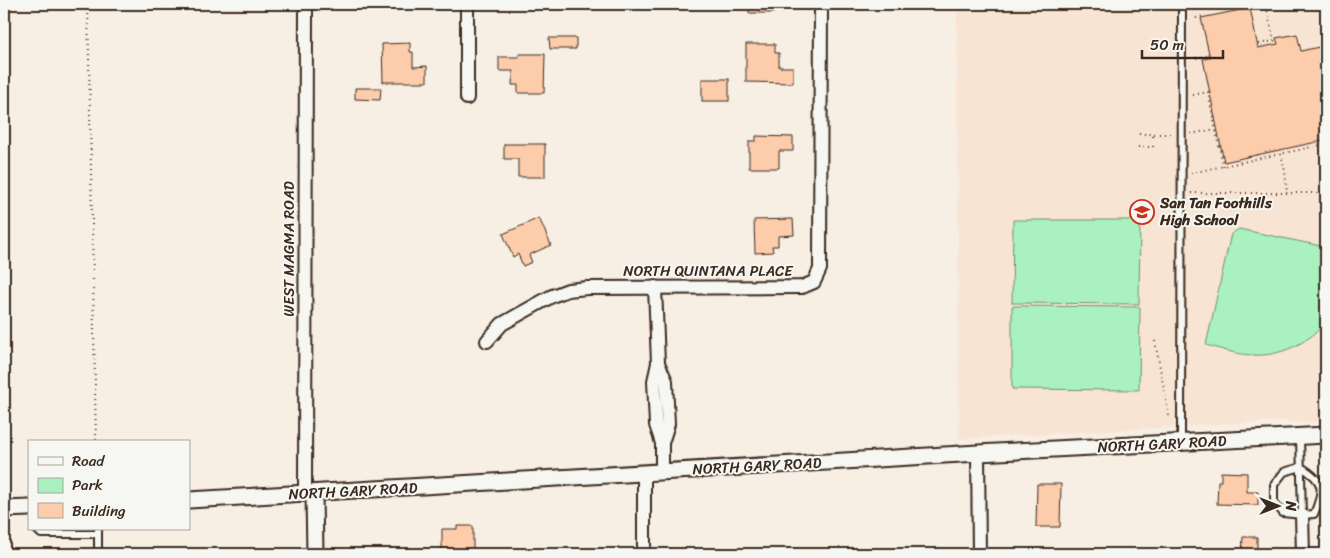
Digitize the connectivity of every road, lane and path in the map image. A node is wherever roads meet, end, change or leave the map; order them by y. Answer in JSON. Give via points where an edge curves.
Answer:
{"nodes":[{"id":1,"x":88,"y":4,"type":"edge"},
{"id":2,"x":306,"y":4,"type":"edge"},
{"id":3,"x":468,"y":4,"type":"edge"},
{"id":4,"x":821,"y":4,"type":"edge"},
{"id":5,"x":1182,"y":4,"type":"edge"},
{"id":6,"x":1246,"y":4,"type":"edge"},
{"id":7,"x":1266,"y":4,"type":"edge"},
{"id":8,"x":1247,"y":8,"type":"dead end"},
{"id":9,"x":1196,"y":18,"type":"dead end"},
{"id":10,"x":1203,"y":18,"type":"dead end"},
{"id":11,"x":1259,"y":44,"type":"dead end"},
{"id":12,"x":1209,"y":56,"type":"dead end"},
{"id":13,"x":1196,"y":58,"type":"dead end"},
{"id":14,"x":1193,"y":95,"type":"dead end"},
{"id":15,"x":467,"y":98,"type":"dead end"},
{"id":16,"x":1215,"y":129,"type":"junction"},
{"id":17,"x":1138,"y":134,"type":"dead end"},
{"id":18,"x":1153,"y":134,"type":"junction"},
{"id":19,"x":1173,"y":134,"type":"dead end"},
{"id":20,"x":1191,"y":134,"type":"dead end"},
{"id":21,"x":1326,"y":144,"type":"edge"},
{"id":22,"x":1138,"y":147,"type":"dead end"},
{"id":23,"x":1270,"y":152,"type":"dead end"},
{"id":24,"x":1281,"y":154,"type":"junction"},
{"id":25,"x":1271,"y":156,"type":"junction"},
{"id":26,"x":1223,"y":166,"type":"junction"},
{"id":27,"x":1191,"y":173,"type":"dead end"},
{"id":28,"x":1191,"y":192,"type":"dead end"},
{"id":29,"x":1287,"y":193,"type":"junction"},
{"id":30,"x":1326,"y":193,"type":"edge"},
{"id":31,"x":655,"y":287,"type":"junction"},
{"id":32,"x":487,"y":341,"type":"dead end"},
{"id":33,"x":1155,"y":341,"type":"dead end"},
{"id":34,"x":1172,"y":416,"type":"dead end"},
{"id":35,"x":1326,"y":436,"type":"edge"},
{"id":36,"x":1300,"y":437,"type":"junction"},
{"id":37,"x":96,"y":440,"type":"edge"},
{"id":38,"x":1181,"y":444,"type":"junction"},
{"id":39,"x":978,"y":453,"type":"junction"},
{"id":40,"x":1301,"y":466,"type":"junction"},
{"id":41,"x":662,"y":472,"type":"junction"},
{"id":42,"x":644,"y":473,"type":"junction"},
{"id":43,"x":310,"y":494,"type":"junction"},
{"id":44,"x":190,"y":500,"type":"edge"},
{"id":45,"x":28,"y":508,"type":"edge"},
{"id":46,"x":4,"y":509,"type":"edge"},
{"id":47,"x":1302,"y":515,"type":"junction"},
{"id":48,"x":37,"y":530,"type":"edge"},
{"id":49,"x":98,"y":532,"type":"edge"},
{"id":50,"x":98,"y":554,"type":"edge"},
{"id":51,"x":316,"y":554,"type":"edge"},
{"id":52,"x":644,"y":554,"type":"edge"},
{"id":53,"x":979,"y":554,"type":"edge"},
{"id":54,"x":1303,"y":554,"type":"edge"}],
"edges":[{"from":1,"to":37,"type":"path"},
{"from":2,"to":43,"type":"street","name":"WEST MAGMA ROAD"},
{"from":3,"to":15,"type":"street"},
{"from":4,"to":31,"type":"street","name":"NORTH QUINTANA PLACE","via":[[820,269],[814,282],[802,287]]},
{"from":5,"to":38,"type":"lane"},
{"from":6,"to":8,"type":"path"},
{"from":7,"to":11,"type":"path","via":[[1274,41]]},
{"from":9,"to":10,"type":"path"},
{"from":12,"to":13,"type":"path"},
{"from":14,"to":16,"type":"path","via":[[1208,92]]},
{"from":16,"to":20,"type":"path"},
{"from":16,"to":26,"type":"path"},
{"from":17,"to":18,"type":"path"},
{"from":18,"to":19,"type":"path"},
{"from":18,"to":22,"type":"path","via":[[1153,147]]},
{"from":21,"to":24,"type":"path"},
{"from":23,"to":25,"type":"path"},
{"from":24,"to":25,"type":"path"},
{"from":24,"to":29,"type":"path"},
{"from":25,"to":26,"type":"path"},
{"from":26,"to":27,"type":"path"},
{"from":28,"to":29,"type":"path"},
{"from":29,"to":30,"type":"path"},
{"from":31,"to":32,"type":"street","name":"NORTH QUINTANA PLACE","via":[[568,290],[502,324]]},
{"from":31,"to":41,"type":"street","via":[[658,363],[654,381],[656,425],[662,443]]},
{"from":33,"to":34,"type":"path","via":[[1169,416]]},
{"from":35,"to":36,"type":"street","name":"NORTH GARY ROAD"},
{"from":36,"to":38,"type":"street","name":"NORTH GARY ROAD"},
{"from":36,"to":40,"type":"lane"},
{"from":38,"to":39,"type":"street","name":"NORTH GARY ROAD"},
{"from":39,"to":41,"type":"street","name":"NORTH GARY ROAD"},
{"from":39,"to":53,"type":"street"},
{"from":40,"to":47,"type":"lane"},
{"from":40,"to":47,"type":"lane","via":[[1315,474],[1320,483],[1320,500],[1314,514]]},
{"from":40,"to":47,"type":"lane","via":[[1284,472],[1274,484],[1274,502],[1283,513]]},
{"from":41,"to":42,"type":"street","name":"NORTH GARY ROAD"},
{"from":42,"to":43,"type":"street","name":"NORTH GARY ROAD"},
{"from":42,"to":52,"type":"street"},
{"from":43,"to":44,"type":"street","name":"NORTH GARY ROAD"},
{"from":43,"to":51,"type":"street"},
{"from":45,"to":46,"type":"street"},
{"from":47,"to":54,"type":"street"},
{"from":48,"to":49,"type":"lane","via":[[42,534]]},
{"from":49,"to":50,"type":"lane"}]}
